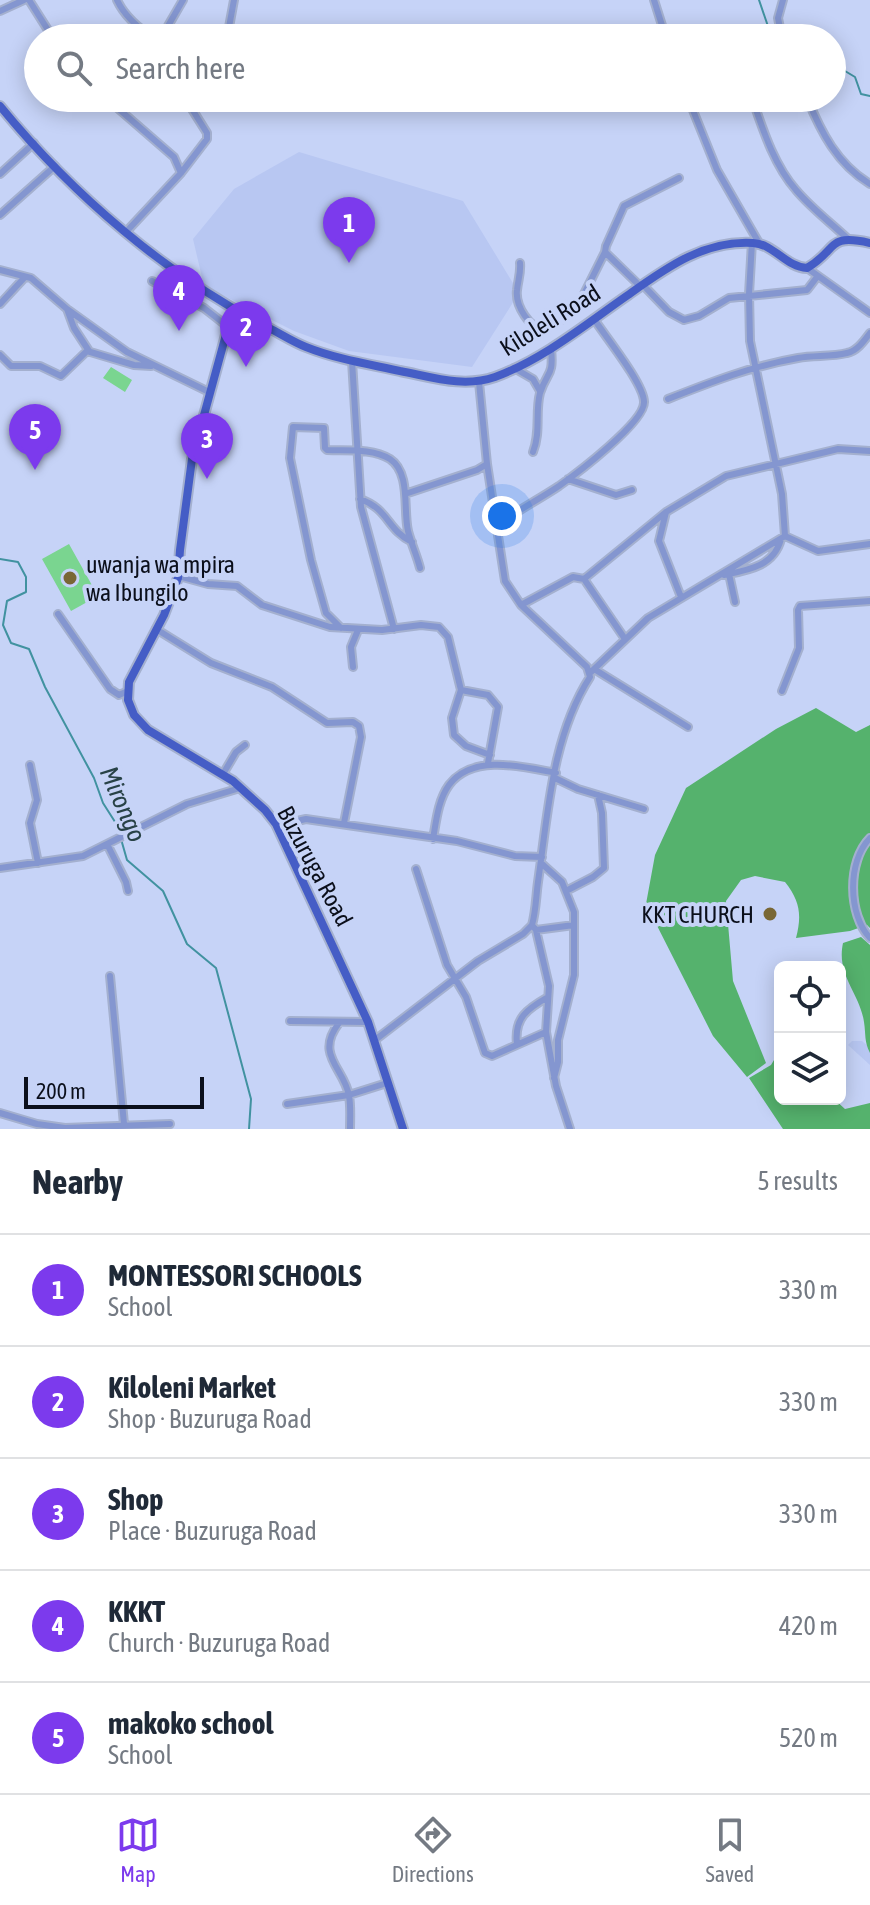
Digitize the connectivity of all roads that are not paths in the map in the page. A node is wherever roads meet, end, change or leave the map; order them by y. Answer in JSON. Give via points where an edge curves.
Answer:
{"nodes":[{"id":1,"x":26,"y":0,"type":"edge"},
{"id":2,"x":117,"y":0,"type":"edge"},
{"id":3,"x":183,"y":0,"type":"edge"},
{"id":4,"x":234,"y":0,"type":"edge"},
{"id":5,"x":654,"y":0,"type":"edge"},
{"id":6,"x":783,"y":0,"type":"edge"},
{"id":7,"x":0,"y":11,"type":"edge"},
{"id":8,"x":43,"y":24,"type":"edge"},
{"id":9,"x":134,"y":24,"type":"edge"},
{"id":10,"x":169,"y":24,"type":"edge"},
{"id":11,"x":230,"y":24,"type":"edge"},
{"id":12,"x":662,"y":24,"type":"edge"},
{"id":13,"x":779,"y":24,"type":"edge"},
{"id":14,"x":0,"y":106,"type":"edge"},
{"id":15,"x":122,"y":112,"type":"edge"},
{"id":16,"x":193,"y":112,"type":"edge"},
{"id":17,"x":694,"y":112,"type":"edge"},
{"id":18,"x":758,"y":112,"type":"edge"},
{"id":19,"x":814,"y":112,"type":"edge"},
{"id":20,"x":34,"y":143,"type":"junction"},
{"id":21,"x":55,"y":166,"type":"junction"},
{"id":22,"x":181,"y":173,"type":"junction"},
{"id":23,"x":0,"y":174,"type":"edge"},
{"id":24,"x":679,"y":178,"type":"dead end"},
{"id":25,"x":870,"y":184,"type":"edge"},
{"id":26,"x":0,"y":215,"type":"edge"},
{"id":27,"x":126,"y":232,"type":"junction"},
{"id":28,"x":848,"y":239,"type":"junction"},
{"id":29,"x":755,"y":243,"type":"junction"},
{"id":30,"x":870,"y":243,"type":"edge"},
{"id":31,"x":605,"y":252,"type":"junction"},
{"id":32,"x":520,"y":263,"type":"dead end"},
{"id":33,"x":807,"y":268,"type":"junction"},
{"id":34,"x":0,"y":270,"type":"edge"},
{"id":35,"x":25,"y":277,"type":"junction"},
{"id":36,"x":817,"y":277,"type":"junction"},
{"id":37,"x":152,"y":281,"type":"dead end"},
{"id":38,"x":642,"y":285,"type":"junction"},
{"id":39,"x":749,"y":294,"type":"junction"},
{"id":40,"x":0,"y":304,"type":"edge"},
{"id":41,"x":67,"y":309,"type":"junction"},
{"id":42,"x":233,"y":309,"type":"junction"},
{"id":43,"x":870,"y":313,"type":"edge"},
{"id":44,"x":594,"y":319,"type":"junction"},
{"id":45,"x":227,"y":326,"type":"junction"},
{"id":46,"x":870,"y":333,"type":"edge"},
{"id":47,"x":551,"y":349,"type":"junction"},
{"id":48,"x":89,"y":351,"type":"junction"},
{"id":49,"x":0,"y":355,"type":"edge"},
{"id":50,"x":352,"y":361,"type":"junction"},
{"id":51,"x":155,"y":366,"type":"junction"},
{"id":52,"x":756,"y":366,"type":"junction"},
{"id":53,"x":514,"y":368,"type":"junction"},
{"id":54,"x":479,"y":382,"type":"junction"},
{"id":55,"x":209,"y":392,"type":"junction"},
{"id":56,"x":540,"y":392,"type":"junction"},
{"id":57,"x":668,"y":399,"type":"dead end"},
{"id":58,"x":359,"y":451,"type":"junction"},
{"id":59,"x":870,"y":451,"type":"edge"},
{"id":60,"x":533,"y":452,"type":"dead end"},
{"id":61,"x":487,"y":464,"type":"junction"},
{"id":62,"x":775,"y":464,"type":"junction"},
{"id":63,"x":568,"y":479,"type":"junction"},
{"id":64,"x":632,"y":490,"type":"dead end"},
{"id":65,"x":405,"y":494,"type":"junction"},
{"id":66,"x":360,"y":499,"type":"junction"},
{"id":67,"x":494,"y":503,"type":"junction"},
{"id":68,"x":518,"y":510,"type":"junction"},
{"id":69,"x":666,"y":512,"type":"junction"},
{"id":70,"x":497,"y":526,"type":"junction"},
{"id":71,"x":783,"y":537,"type":"junction"},
{"id":72,"x":412,"y":542,"type":"junction"},
{"id":73,"x":870,"y":544,"type":"edge"},
{"id":74,"x":420,"y":568,"type":"dead end"},
{"id":75,"x":729,"y":574,"type":"junction"},
{"id":76,"x":179,"y":576,"type":"junction"},
{"id":77,"x":721,"y":576,"type":"junction"},
{"id":78,"x":584,"y":579,"type":"junction"},
{"id":79,"x":681,"y":597,"type":"junction"},
{"id":80,"x":870,"y":601,"type":"edge"},
{"id":81,"x":735,"y":602,"type":"dead end"},
{"id":82,"x":521,"y":605,"type":"junction"},
{"id":83,"x":58,"y":614,"type":"dead end"},
{"id":84,"x":341,"y":628,"type":"junction"},
{"id":85,"x":156,"y":629,"type":"junction"},
{"id":86,"x":394,"y":629,"type":"junction"},
{"id":87,"x":358,"y":630,"type":"junction"},
{"id":88,"x":625,"y":639,"type":"junction"},
{"id":89,"x":353,"y":667,"type":"dead end"},
{"id":90,"x":592,"y":671,"type":"junction"},
{"id":91,"x":461,"y":690,"type":"junction"},
{"id":92,"x":128,"y":691,"type":"junction"},
{"id":93,"x":782,"y":691,"type":"dead end"},
{"id":94,"x":688,"y":727,"type":"dead end"},
{"id":95,"x":245,"y":745,"type":"dead end"},
{"id":96,"x":490,"y":755,"type":"junction"},
{"id":97,"x":488,"y":763,"type":"junction"},
{"id":98,"x":30,"y":765,"type":"dead end"},
{"id":99,"x":223,"y":774,"type":"junction"},
{"id":100,"x":556,"y":776,"type":"junction"},
{"id":101,"x":242,"y":787,"type":"junction"},
{"id":102,"x":598,"y":795,"type":"junction"},
{"id":103,"x":644,"y":809,"type":"dead end"},
{"id":104,"x":344,"y":823,"type":"junction"},
{"id":105,"x":280,"y":832,"type":"junction"},
{"id":106,"x":870,"y":838,"type":"edge"},
{"id":107,"x":433,"y":839,"type":"junction"},
{"id":108,"x":108,"y":846,"type":"junction"},
{"id":109,"x":541,"y":860,"type":"junction"},
{"id":110,"x":38,"y":863,"type":"junction"},
{"id":111,"x":0,"y":868,"type":"edge"},
{"id":112,"x":416,"y":869,"type":"dead end"},
{"id":113,"x":128,"y":891,"type":"dead end"},
{"id":114,"x":566,"y":891,"type":"junction"},
{"id":115,"x":574,"y":925,"type":"junction"},
{"id":116,"x":534,"y":927,"type":"junction"},
{"id":117,"x":870,"y":938,"type":"edge"},
{"id":118,"x":110,"y":976,"type":"dead end"},
{"id":119,"x":455,"y":978,"type":"junction"},
{"id":120,"x":548,"y":997,"type":"junction"},
{"id":121,"x":290,"y":1021,"type":"dead end"},
{"id":122,"x":368,"y":1022,"type":"junction"},
{"id":123,"x":339,"y":1023,"type":"junction"},
{"id":124,"x":545,"y":1023,"type":"junction"},
{"id":125,"x":562,"y":1023,"type":"junction"},
{"id":126,"x":546,"y":1032,"type":"junction"},
{"id":127,"x":375,"y":1040,"type":"junction"},
{"id":128,"x":517,"y":1044,"type":"junction"},
{"id":129,"x":554,"y":1078,"type":"junction"},
{"id":130,"x":387,"y":1083,"type":"junction"},
{"id":131,"x":349,"y":1095,"type":"junction"},
{"id":132,"x":287,"y":1104,"type":"dead end"},
{"id":133,"x":0,"y":1113,"type":"edge"},
{"id":134,"x":124,"y":1124,"type":"junction"},
{"id":135,"x":170,"y":1124,"type":"dead end"},
{"id":136,"x":350,"y":1129,"type":"edge"},
{"id":137,"x":403,"y":1129,"type":"edge"},
{"id":138,"x":570,"y":1129,"type":"edge"}],
"edges":[{"from":1,"to":7,"type":"street"},
{"from":1,"to":8,"type":"street"},
{"from":2,"to":9,"type":"street"},
{"from":3,"to":10,"type":"street"},
{"from":4,"to":11,"type":"street"},
{"from":5,"to":12,"type":"street"},
{"from":6,"to":13,"type":"street"},
{"from":14,"to":20,"type":"main road","name":"Kiloleli Road"},
{"from":15,"to":22,"type":"street","via":[[174,157]]},
{"from":16,"to":22,"type":"street","via":[[208,136]]},
{"from":17,"to":29,"type":"street"},
{"from":18,"to":28,"type":"street","via":[[787,179]]},
{"from":19,"to":25,"type":"street","via":[[835,152]]},
{"from":20,"to":21,"type":"main road","name":"Kiloleli Road"},
{"from":20,"to":23,"type":"street"},
{"from":21,"to":26,"type":"street"},
{"from":21,"to":27,"type":"main road","name":"Kiloleli Road"},
{"from":22,"to":27,"type":"street"},
{"from":24,"to":31,"type":"street","via":[[624,206]]},
{"from":27,"to":42,"type":"main road","name":"Kiloleli Road"},
{"from":28,"to":30,"type":"main road"},
{"from":28,"to":33,"type":"main road","via":[[832,245]]},
{"from":29,"to":33,"type":"main road"},
{"from":29,"to":38,"type":"main road","name":"Kiloleli Road","via":[[690,254]]},
{"from":29,"to":39,"type":"street"},
{"from":31,"to":32,"type":"street","via":[[576,310],[545,330],[529,323],[518,298]]},
{"from":31,"to":38,"type":"street"},
{"from":33,"to":36,"type":"street"},
{"from":34,"to":35,"type":"street"},
{"from":35,"to":40,"type":"street"},
{"from":35,"to":41,"type":"street"},
{"from":36,"to":39,"type":"street","via":[[807,290]]},
{"from":36,"to":43,"type":"street"},
{"from":37,"to":45,"type":"street"},
{"from":38,"to":39,"type":"street","via":[[684,320]]},
{"from":38,"to":44,"type":"main road","name":"Kiloleli Road"},
{"from":39,"to":52,"type":"street"},
{"from":41,"to":48,"type":"street"},
{"from":41,"to":51,"type":"street"},
{"from":42,"to":45,"type":"main road"},
{"from":42,"to":50,"type":"main road","name":"Kiloleli Road","via":[[302,345]]},
{"from":44,"to":47,"type":"main road","name":"Kiloleli Road"},
{"from":44,"to":63,"type":"street","via":[[638,384],[644,404],[635,420]]},
{"from":45,"to":55,"type":"main road"},
{"from":46,"to":52,"type":"street","via":[[847,353]]},
{"from":47,"to":53,"type":"main road","name":"Kiloleli Road"},
{"from":47,"to":56,"type":"street","via":[[552,371]]},
{"from":48,"to":49,"type":"street","via":[[61,376],[37,366],[11,366]]},
{"from":48,"to":51,"type":"street"},
{"from":50,"to":54,"type":"main road","name":"Kiloleli Road","via":[[453,382]]},
{"from":50,"to":58,"type":"street"},
{"from":51,"to":55,"type":"street"},
{"from":52,"to":57,"type":"street"},
{"from":52,"to":62,"type":"street"},
{"from":53,"to":54,"type":"main road","name":"Kiloleli Road"},
{"from":53,"to":56,"type":"street","via":[[533,379]]},
{"from":54,"to":61,"type":"street"},
{"from":55,"to":76,"type":"main road","via":[[192,459]]},
{"from":56,"to":60,"type":"street"},
{"from":58,"to":65,"type":"street","via":[[394,463]]},
{"from":58,"to":66,"type":"street"},
{"from":58,"to":84,"type":"street","via":[[326,450],[321,427],[291,430],[290,458],[311,560],[326,613]]},
{"from":59,"to":62,"type":"street","via":[[838,449]]},
{"from":61,"to":65,"type":"street"},
{"from":61,"to":67,"type":"street"},
{"from":62,"to":69,"type":"street","via":[[726,476]]},
{"from":62,"to":71,"type":"street"},
{"from":63,"to":64,"type":"street","via":[[616,495]]},
{"from":63,"to":68,"type":"street"},
{"from":65,"to":72,"type":"street"},
{"from":66,"to":72,"type":"street","via":[[379,508],[399,535]]},
{"from":66,"to":86,"type":"street"},
{"from":67,"to":68,"type":"street"},
{"from":67,"to":70,"type":"street"},
{"from":68,"to":70,"type":"street"},
{"from":69,"to":78,"type":"street"},
{"from":69,"to":79,"type":"street","via":[[659,541]]},
{"from":70,"to":82,"type":"street","via":[[505,581]]},
{"from":71,"to":73,"type":"street","via":[[818,551]]},
{"from":71,"to":75,"type":"street","via":[[773,557]]},
{"from":71,"to":77,"type":"street"},
{"from":72,"to":74,"type":"street"},
{"from":75,"to":77,"type":"street"},
{"from":75,"to":81,"type":"street"},
{"from":76,"to":84,"type":"street","via":[[237,586],[262,605]]},
{"from":76,"to":85,"type":"main road"},
{"from":77,"to":79,"type":"street"},
{"from":78,"to":82,"type":"street","via":[[573,577]]},
{"from":78,"to":88,"type":"street"},
{"from":79,"to":88,"type":"street"},
{"from":80,"to":93,"type":"street","via":[[800,606],[799,648]]},
{"from":82,"to":90,"type":"street"},
{"from":83,"to":92,"type":"street","via":[[110,689],[119,695]]},
{"from":84,"to":87,"type":"street"},
{"from":85,"to":92,"type":"main road"},
{"from":85,"to":104,"type":"street","via":[[211,663],[272,687],[327,723],[359,726]]},
{"from":86,"to":87,"type":"street"},
{"from":86,"to":91,"type":"street","via":[[421,625],[445,631]]},
{"from":87,"to":89,"type":"street","via":[[351,647]]},
{"from":88,"to":90,"type":"street"},
{"from":90,"to":94,"type":"street"},
{"from":90,"to":100,"type":"street","via":[[566,725]]},
{"from":91,"to":96,"type":"street","via":[[452,718],[454,735]]},
{"from":91,"to":96,"type":"street","via":[[488,695],[498,707]]},
{"from":92,"to":99,"type":"main road","name":"Buzuruga Road","via":[[130,708],[148,730]]},
{"from":95,"to":99,"type":"street"},
{"from":96,"to":97,"type":"street"},
{"from":97,"to":100,"type":"street"},
{"from":97,"to":107,"type":"street","via":[[449,786]]},
{"from":98,"to":110,"type":"street","via":[[37,800],[30,823]]},
{"from":99,"to":101,"type":"main road","name":"Buzuruga Road"},
{"from":100,"to":102,"type":"street"},
{"from":100,"to":109,"type":"street"},
{"from":101,"to":105,"type":"main road","name":"Buzuruga Road"},
{"from":101,"to":108,"type":"street","via":[[187,804]]},
{"from":102,"to":103,"type":"street"},
{"from":102,"to":114,"type":"street","via":[[604,868]]},
{"from":104,"to":105,"type":"street","via":[[302,819]]},
{"from":104,"to":107,"type":"street"},
{"from":105,"to":122,"type":"main road","name":"Buzuruga Road"},
{"from":106,"to":117,"type":"street","via":[[855,864],[854,877],[857,914]]},
{"from":107,"to":109,"type":"street"},
{"from":108,"to":110,"type":"street"},
{"from":108,"to":113,"type":"street"},
{"from":109,"to":114,"type":"street"},
{"from":109,"to":116,"type":"street"},
{"from":110,"to":111,"type":"street"},
{"from":112,"to":119,"type":"street"},
{"from":114,"to":115,"type":"street"},
{"from":115,"to":116,"type":"street"},
{"from":115,"to":125,"type":"street","via":[[574,975]]},
{"from":116,"to":119,"type":"street"},
{"from":116,"to":120,"type":"street"},
{"from":118,"to":134,"type":"street"},
{"from":119,"to":127,"type":"street"},
{"from":119,"to":128,"type":"street","via":[[485,1053],[492,1056]]},
{"from":120,"to":124,"type":"street"},
{"from":120,"to":128,"type":"street","via":[[521,1016]]},
{"from":121,"to":123,"type":"street"},
{"from":122,"to":123,"type":"street"},
{"from":122,"to":127,"type":"main road","name":"Buzuruga Road"},
{"from":123,"to":131,"type":"street","via":[[331,1041],[331,1061]]},
{"from":124,"to":125,"type":"street"},
{"from":124,"to":126,"type":"street"},
{"from":125,"to":129,"type":"street"},
{"from":126,"to":128,"type":"street"},
{"from":126,"to":129,"type":"street"},
{"from":127,"to":130,"type":"main road","name":"Buzuruga Road"},
{"from":129,"to":138,"type":"street"},
{"from":130,"to":131,"type":"street"},
{"from":130,"to":137,"type":"main road","name":"Buzuruga Road"},
{"from":131,"to":132,"type":"street"},
{"from":131,"to":136,"type":"street"},
{"from":133,"to":134,"type":"street","via":[[65,1128]]},
{"from":134,"to":135,"type":"street"}]}
